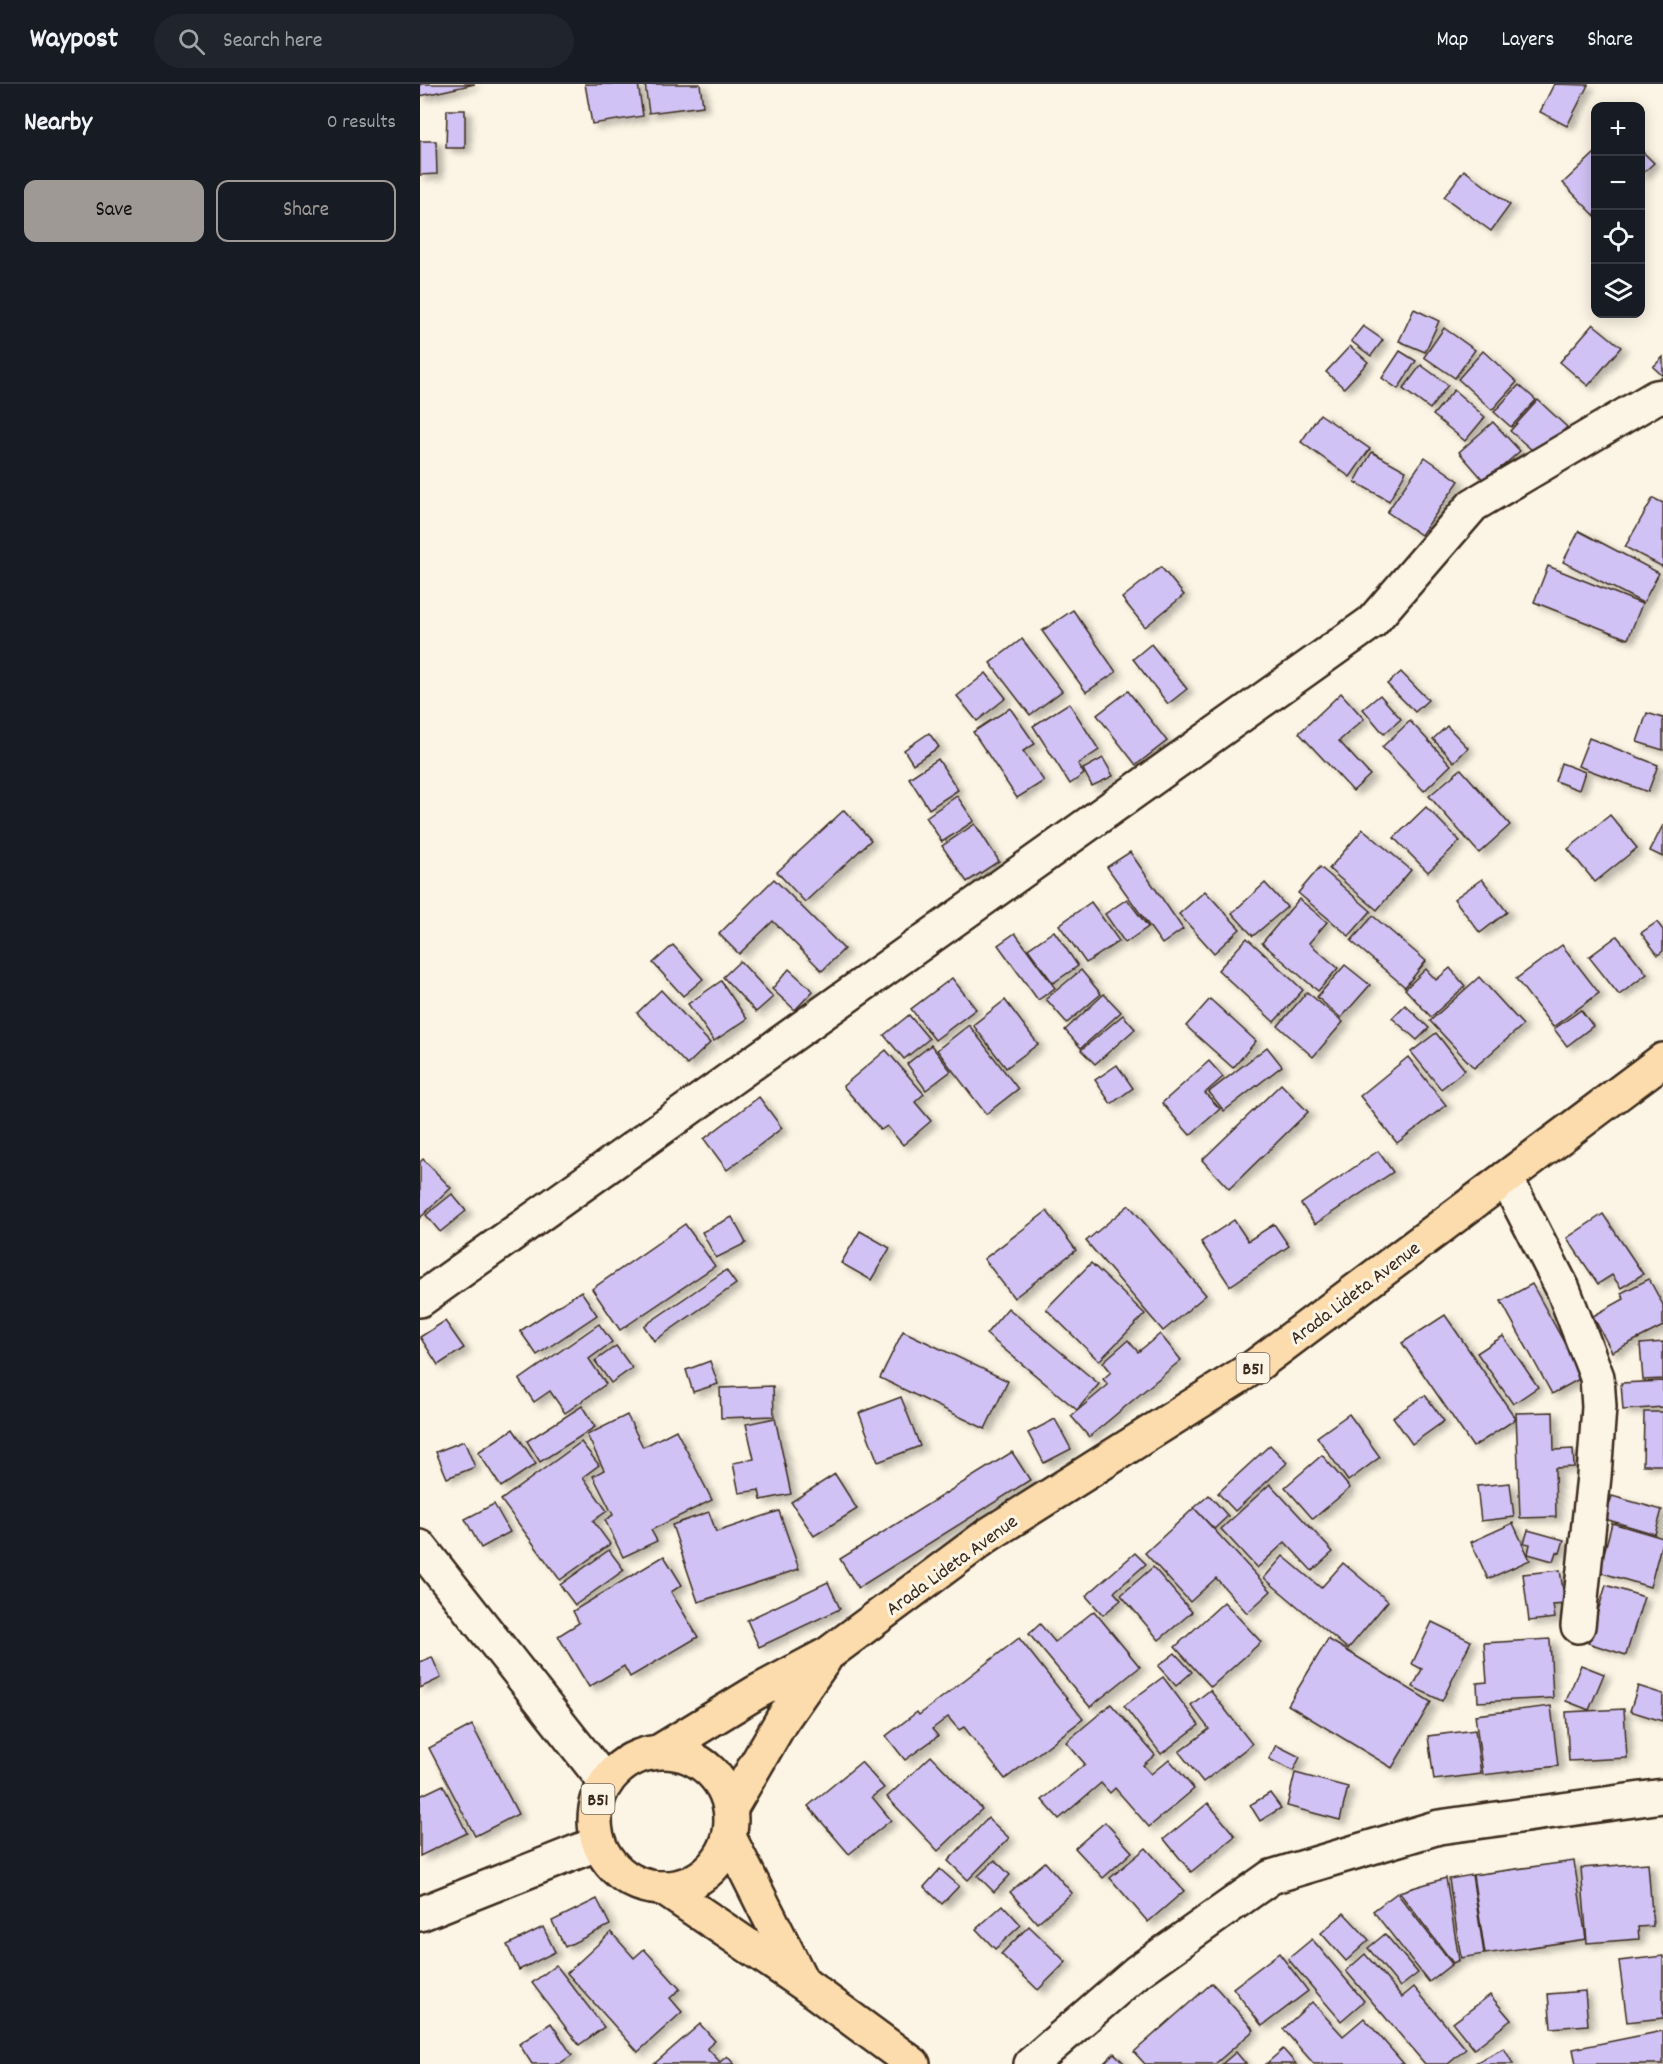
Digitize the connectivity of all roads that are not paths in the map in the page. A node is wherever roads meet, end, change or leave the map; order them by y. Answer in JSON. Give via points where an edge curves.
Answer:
{"nodes":[{"id":1,"x":1663,"y":396,"type":"edge"},
{"id":2,"x":1663,"y":1060,"type":"edge"},
{"id":3,"x":1506,"y":1178,"type":"junction"},
{"id":4,"x":420,"y":1300,"type":"edge"},
{"id":5,"x":420,"y":1547,"type":"edge"},
{"id":6,"x":1578,"y":1626,"type":"dead end"},
{"id":7,"x":828,"y":1654,"type":"junction"},
{"id":8,"x":660,"y":1751,"type":"junction"},
{"id":9,"x":606,"y":1782,"type":"junction"},
{"id":10,"x":1663,"y":1796,"type":"edge"},
{"id":11,"x":732,"y":1806,"type":"junction"},
{"id":12,"x":730,"y":1839,"type":"junction"},
{"id":13,"x":599,"y":1843,"type":"junction"},
{"id":14,"x":663,"y":1888,"type":"junction"},
{"id":15,"x":420,"y":1914,"type":"edge"},
{"id":16,"x":803,"y":1983,"type":"junction"},
{"id":17,"x":913,"y":2064,"type":"edge"},
{"id":18,"x":1031,"y":2064,"type":"edge"}],
"edges":[{"from":1,"to":4,"type":"street","via":[[1473,505],[1372,622]]},
{"from":2,"to":3,"type":"highway","name":"Arada Lideta Avenue","number":"B51"},
{"from":3,"to":6,"type":"street","via":[[1563,1289],[1597,1377],[1594,1476]]},
{"from":3,"to":7,"type":"highway","name":"Arada Lideta Avenue","number":"B51","via":[[1254,1367],[988,1535]]},
{"from":5,"to":9,"type":"street"},
{"from":7,"to":8,"type":"highway","name":"Arada Lideta Avenue","number":"B51"},
{"from":7,"to":11,"type":"highway","name":"Arada Lideta Avenue","number":"B51","via":[[782,1720]]},
{"from":8,"to":9,"type":"highway","name":"Arada Lideta Avenue","number":"B51","via":[[628,1760]]},
{"from":8,"to":11,"type":"highway","name":"Arada Lideta Avenue","number":"B51","via":[[690,1756],[717,1776]]},
{"from":9,"to":13,"type":"highway","name":"Arada Lideta Avenue","number":"B51","via":[[597,1801]]},
{"from":10,"to":18,"type":"street","via":[[1439,1827],[1271,1877],[1137,1972]]},
{"from":11,"to":12,"type":"highway","name":"Arada Lideta Avenue","number":"B51"},
{"from":12,"to":14,"type":"highway","name":"Arada Lideta Avenue","number":"B51","via":[[712,1869],[689,1884]]},
{"from":12,"to":16,"type":"highway","name":"Arada Lideta Avenue","number":"B51"},
{"from":13,"to":14,"type":"highway","name":"Arada Lideta Avenue","number":"B51","via":[[614,1866],[635,1882]]},
{"from":13,"to":15,"type":"street"},
{"from":14,"to":16,"type":"highway","name":"Arada Lideta Avenue","number":"B51"},
{"from":16,"to":17,"type":"highway","name":"Arada Lideta Avenue","number":"B51"}]}
